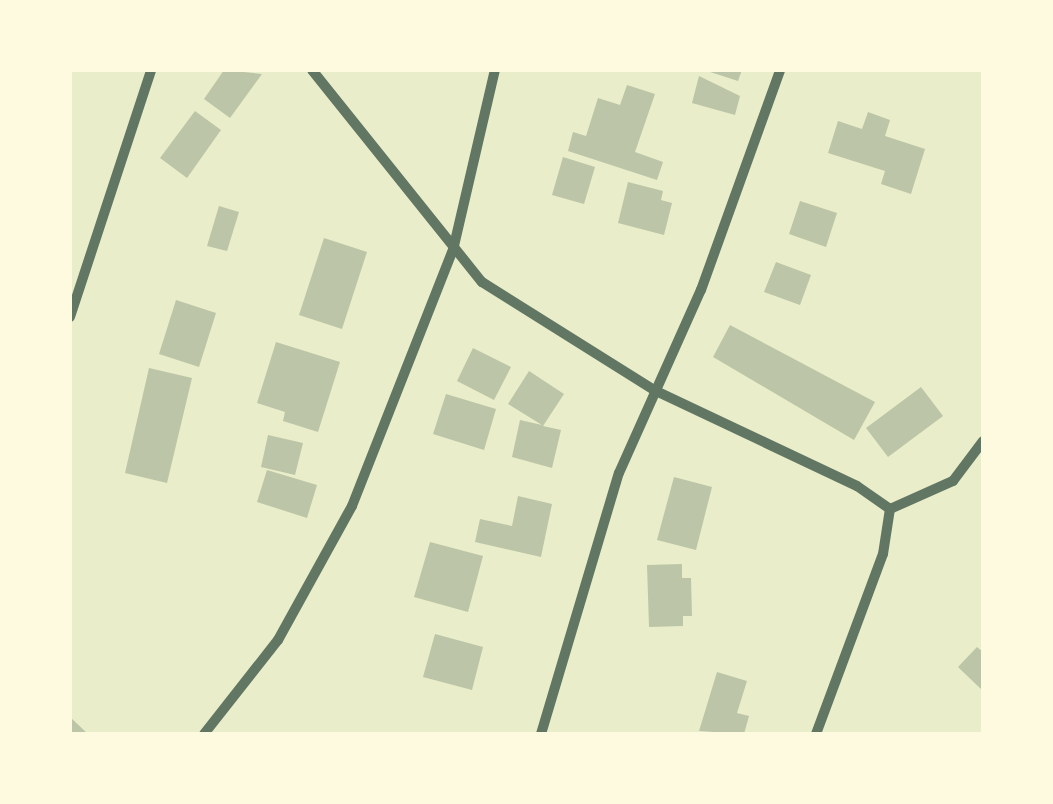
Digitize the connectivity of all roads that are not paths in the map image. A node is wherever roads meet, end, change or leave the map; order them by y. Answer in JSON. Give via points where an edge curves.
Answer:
{"nodes":[{"id":1,"x":152,"y":70,"type":"edge"},
{"id":2,"x":312,"y":70,"type":"edge"},
{"id":3,"x":496,"y":70,"type":"edge"},
{"id":4,"x":780,"y":70,"type":"edge"},
{"id":5,"x":453,"y":250,"type":"junction"},
{"id":6,"x":70,"y":317,"type":"edge"},
{"id":7,"x":656,"y":392,"type":"junction"},
{"id":8,"x":983,"y":441,"type":"edge"},
{"id":9,"x":890,"y":508,"type":"junction"},
{"id":10,"x":204,"y":734,"type":"edge"},
{"id":11,"x":541,"y":734,"type":"edge"},
{"id":12,"x":816,"y":734,"type":"edge"}],
"edges":[{"from":1,"to":6,"type":"street"},
{"from":2,"to":5,"type":"street","via":[[416,192]]},
{"from":3,"to":5,"type":"street"},
{"from":4,"to":7,"type":"street","via":[[728,224]]},
{"from":5,"to":7,"type":"street","via":[[482,282]]},
{"from":5,"to":10,"type":"street","via":[[324,562],[278,640]]},
{"from":7,"to":9,"type":"street","via":[[857,486]]},
{"from":7,"to":11,"type":"street","via":[[619,472]]},
{"from":8,"to":9,"type":"street","via":[[953,482]]},
{"from":9,"to":12,"type":"street","via":[[883,554]]}]}
